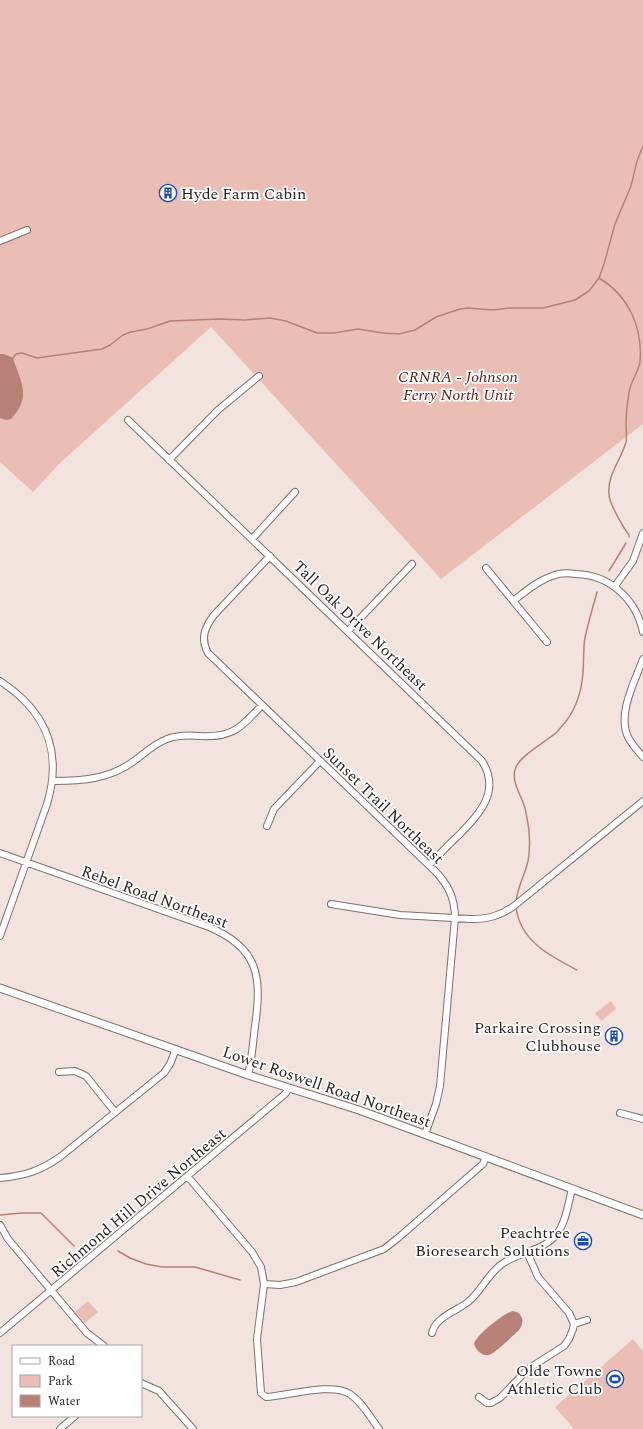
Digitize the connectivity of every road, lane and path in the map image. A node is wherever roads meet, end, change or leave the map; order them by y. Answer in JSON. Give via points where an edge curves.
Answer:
{"nodes":[{"id":1,"x":27,"y":230,"type":"dead end"},
{"id":2,"x":0,"y":241,"type":"edge"},
{"id":3,"x":259,"y":376,"type":"dead end"},
{"id":4,"x":128,"y":420,"type":"dead end"},
{"id":5,"x":169,"y":460,"type":"junction"},
{"id":6,"x":295,"y":492,"type":"dead end"},
{"id":7,"x":643,"y":533,"type":"edge"},
{"id":8,"x":252,"y":539,"type":"junction"},
{"id":9,"x":270,"y":556,"type":"junction"},
{"id":10,"x":412,"y":564,"type":"dead end"},
{"id":11,"x":486,"y":568,"type":"dead end"},
{"id":12,"x":616,"y":586,"type":"junction"},
{"id":13,"x":513,"y":601,"type":"junction"},
{"id":14,"x":348,"y":631,"type":"junction"},
{"id":15,"x":643,"y":632,"type":"edge"},
{"id":16,"x":547,"y":642,"type":"dead end"},
{"id":17,"x":643,"y":659,"type":"edge"},
{"id":18,"x":0,"y":681,"type":"edge"},
{"id":19,"x":262,"y":706,"type":"junction"},
{"id":20,"x":643,"y":758,"type":"edge"},
{"id":21,"x":320,"y":761,"type":"junction"},
{"id":22,"x":53,"y":781,"type":"junction"},
{"id":23,"x":643,"y":801,"type":"edge"},
{"id":24,"x":267,"y":826,"type":"dead end"},
{"id":25,"x":0,"y":853,"type":"edge"},
{"id":26,"x":26,"y":862,"type":"junction"},
{"id":27,"x":429,"y":865,"type":"junction"},
{"id":28,"x":331,"y":904,"type":"dead end"},
{"id":29,"x":455,"y":918,"type":"junction"},
{"id":30,"x":0,"y":936,"type":"edge"},
{"id":31,"x":0,"y":988,"type":"edge"},
{"id":32,"x":176,"y":1049,"type":"junction"},
{"id":33,"x":59,"y":1072,"type":"dead end"},
{"id":34,"x":248,"y":1075,"type":"junction"},
{"id":35,"x":289,"y":1088,"type":"junction"},
{"id":36,"x":115,"y":1112,"type":"junction"},
{"id":37,"x":620,"y":1113,"type":"dead end"},
{"id":38,"x":643,"y":1119,"type":"edge"},
{"id":39,"x":425,"y":1134,"type":"junction"},
{"id":40,"x":486,"y":1157,"type":"junction"},
{"id":41,"x":188,"y":1177,"type":"junction"},
{"id":42,"x":0,"y":1178,"type":"edge"},
{"id":43,"x":572,"y":1189,"type":"junction"},
{"id":44,"x":643,"y":1215,"type":"edge"},
{"id":45,"x":0,"y":1225,"type":"edge"},
{"id":46,"x":527,"y":1252,"type":"junction"},
{"id":47,"x":264,"y":1284,"type":"junction"},
{"id":48,"x":51,"y":1291,"type":"junction"},
{"id":49,"x":588,"y":1320,"type":"dead end"},
{"id":50,"x":574,"y":1324,"type":"junction"},
{"id":51,"x":0,"y":1333,"type":"edge"},
{"id":52,"x":432,"y":1333,"type":"dead end"},
{"id":53,"x":103,"y":1345,"type":"edge"},
{"id":54,"x":142,"y":1382,"type":"edge"},
{"id":55,"x":479,"y":1397,"type":"dead end"},
{"id":56,"x":74,"y":1417,"type":"edge"},
{"id":57,"x":60,"y":1429,"type":"edge"},
{"id":58,"x":193,"y":1429,"type":"edge"},
{"id":59,"x":379,"y":1429,"type":"edge"}],
"edges":[{"from":1,"to":2,"type":"street"},
{"from":3,"to":5,"type":"street","via":[[218,410]]},
{"from":4,"to":5,"type":"street","name":"Tall Oak Drive Northeast"},
{"from":5,"to":8,"type":"street","name":"Tall Oak Drive Northeast"},
{"from":6,"to":8,"type":"street"},
{"from":7,"to":12,"type":"street","via":[[633,561]]},
{"from":8,"to":9,"type":"street","name":"Tall Oak Drive Northeast"},
{"from":9,"to":14,"type":"street","name":"Tall Oak Drive Northeast"},
{"from":9,"to":19,"type":"street","name":"Sunset Trail Northeast","via":[[214,615],[204,637],[205,647],[212,658]]},
{"from":10,"to":14,"type":"street"},
{"from":11,"to":13,"type":"street"},
{"from":12,"to":13,"type":"street","via":[[585,574],[553,575]]},
{"from":12,"to":15,"type":"street","via":[[635,610]]},
{"from":13,"to":16,"type":"street"},
{"from":14,"to":27,"type":"street","name":"Tall Oak Drive Northeast","via":[[474,751],[488,773],[488,791],[480,812]]},
{"from":17,"to":20,"type":"street","via":[[624,718],[628,736]]},
{"from":18,"to":22,"type":"street","via":[[34,711],[47,733],[53,753]]},
{"from":19,"to":21,"type":"street","name":"Sunset Trail Northeast"},
{"from":19,"to":22,"type":"street","via":[[229,734],[174,736],[162,740],[130,764],[111,774],[84,780]]},
{"from":21,"to":24,"type":"street","via":[[274,809]]},
{"from":21,"to":27,"type":"street","name":"Sunset Trail Northeast"},
{"from":22,"to":26,"type":"street"},
{"from":23,"to":29,"type":"street","via":[[498,916],[482,919]]},
{"from":25,"to":26,"type":"street","name":"Rebel Road Northeast"},
{"from":26,"to":30,"type":"street"},
{"from":26,"to":34,"type":"street","name":"Rebel Road Northeast","via":[[209,927],[237,943],[245,951],[255,969],[258,987],[258,1006]]},
{"from":27,"to":29,"type":"street","name":"Sunset Trail Northeast","via":[[440,876],[452,896]]},
{"from":28,"to":29,"type":"street","via":[[400,915]]},
{"from":29,"to":39,"type":"street","name":"Sunset Trail Northeast","via":[[440,1086]]},
{"from":31,"to":32,"type":"street","name":"Lower Roswell Road Northeast"},
{"from":32,"to":34,"type":"street","name":"Lower Roswell Road Northeast"},
{"from":32,"to":36,"type":"street","via":[[164,1073]]},
{"from":33,"to":36,"type":"street","via":[[76,1072],[86,1076]]},
{"from":34,"to":35,"type":"street","name":"Lower Roswell Road Northeast"},
{"from":35,"to":39,"type":"street","name":"Lower Roswell Road Northeast"},
{"from":35,"to":41,"type":"street","name":"Richmond Hill Drive Northeast"},
{"from":36,"to":42,"type":"street","via":[[43,1168]]},
{"from":37,"to":38,"type":"street"},
{"from":39,"to":40,"type":"street","name":"Lower Roswell Road Northeast"},
{"from":40,"to":43,"type":"street","name":"Lower Roswell Road Northeast"},
{"from":40,"to":47,"type":"street","via":[[483,1164],[384,1248],[296,1282]]},
{"from":41,"to":47,"type":"street","via":[[256,1257]]},
{"from":41,"to":48,"type":"street","name":"Richmond Hill Drive Northeast"},
{"from":43,"to":44,"type":"street","name":"Lower Roswell Road Northeast"},
{"from":43,"to":46,"type":"street","via":[[561,1227],[546,1243]]},
{"from":45,"to":48,"type":"street","via":[[4,1234]]},
{"from":46,"to":50,"type":"street","via":[[538,1277],[569,1314]]},
{"from":46,"to":52,"type":"street","via":[[498,1267],[472,1299],[439,1321]]},
{"from":47,"to":59,"type":"street","via":[[257,1339],[260,1390],[263,1396],[340,1389],[357,1400]]},
{"from":48,"to":51,"type":"street","name":"Richmond Hill Drive Northeast"},
{"from":48,"to":53,"type":"street","via":[[87,1333]]},
{"from":49,"to":50,"type":"street"},
{"from":50,"to":55,"type":"street","via":[[567,1343],[528,1369],[500,1398],[487,1403]]},
{"from":54,"to":58,"type":"street","via":[[159,1391]]},
{"from":56,"to":57,"type":"street"}]}
